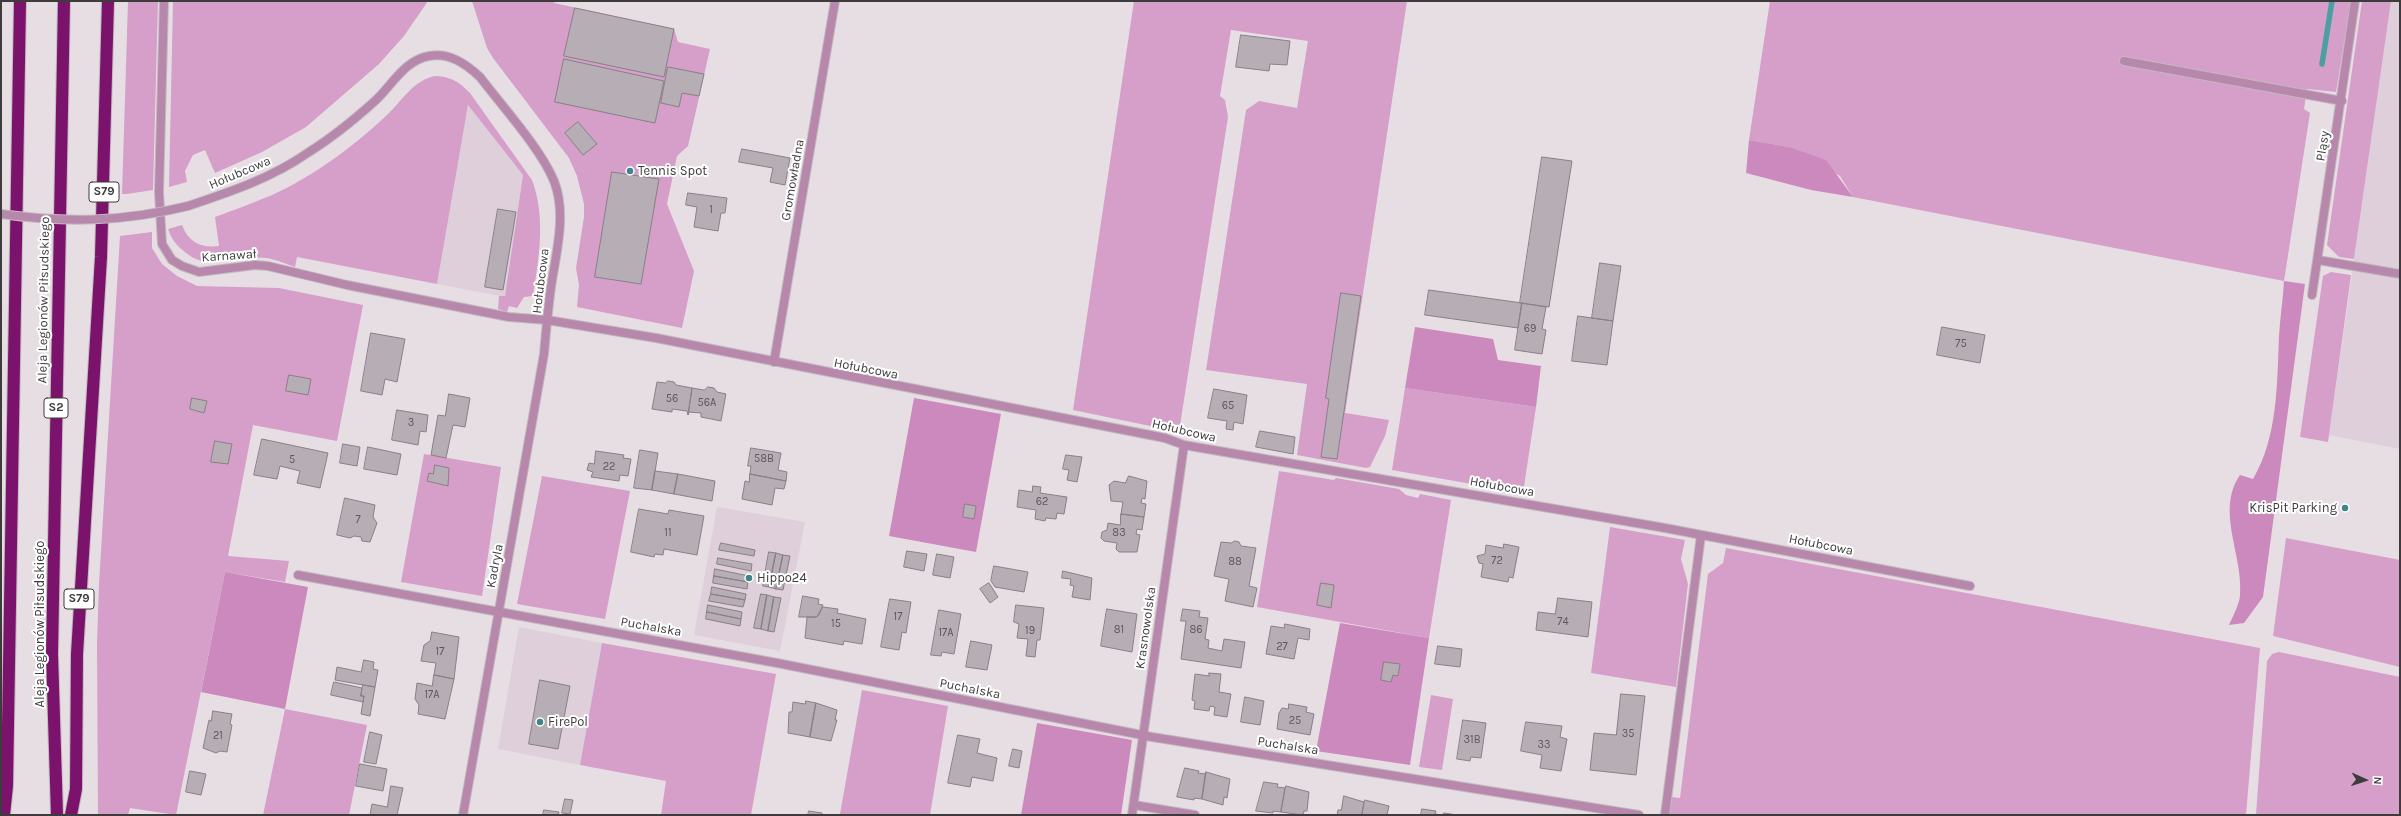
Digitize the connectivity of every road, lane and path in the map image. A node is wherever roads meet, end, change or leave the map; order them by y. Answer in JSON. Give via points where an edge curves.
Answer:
{"nodes":[{"id":1,"x":20,"y":1,"type":"edge"},
{"id":2,"x":64,"y":1,"type":"edge"},
{"id":3,"x":108,"y":1,"type":"edge"},
{"id":4,"x":164,"y":1,"type":"edge"},
{"id":5,"x":835,"y":1,"type":"edge"},
{"id":6,"x":2355,"y":1,"type":"edge"},
{"id":7,"x":2124,"y":61,"type":"dead end"},
{"id":8,"x":2342,"y":101,"type":"junction"},
{"id":9,"x":1,"y":214,"type":"edge"},
{"id":10,"x":2318,"y":260,"type":"junction"},
{"id":11,"x":2400,"y":274,"type":"edge"},
{"id":12,"x":2312,"y":295,"type":"dead end"},
{"id":13,"x":546,"y":320,"type":"junction"},
{"id":14,"x":774,"y":362,"type":"junction"},
{"id":15,"x":1184,"y":444,"type":"junction"},
{"id":16,"x":1701,"y":534,"type":"junction"},
{"id":17,"x":298,"y":576,"type":"dead end"},
{"id":18,"x":1970,"y":586,"type":"dead end"},
{"id":19,"x":499,"y":612,"type":"junction"},
{"id":20,"x":1143,"y":735,"type":"junction"},
{"id":21,"x":1134,"y":805,"type":"junction"},
{"id":22,"x":4,"y":815,"type":"edge"},
{"id":23,"x":57,"y":815,"type":"edge"},
{"id":24,"x":71,"y":815,"type":"edge"},
{"id":25,"x":463,"y":815,"type":"edge"},
{"id":26,"x":1132,"y":815,"type":"edge"},
{"id":27,"x":1195,"y":815,"type":"edge"},
{"id":28,"x":1639,"y":815,"type":"edge"},
{"id":29,"x":1665,"y":815,"type":"edge"}],
"edges":[{"from":1,"to":22,"type":"highway","via":[[7,786]]},
{"from":2,"to":23,"type":"highway","name":"Aleja Legionów Piłsudskiego","number":"S2","via":[[52,654]]},
{"from":3,"to":24,"type":"highway","number":"S79","via":[[101,257],[80,581],[76,789]]},
{"from":4,"to":13,"type":"street","name":"Karnawał","via":[[159,192],[162,244],[172,260],[199,272],[268,266],[347,285],[509,317]]},
{"from":5,"to":14,"type":"street","name":"Gromowładna"},
{"from":6,"to":8,"type":"street","name":"Pląsy"},
{"from":7,"to":8,"type":"street"},
{"from":8,"to":10,"type":"street","name":"Pląsy"},
{"from":9,"to":13,"type":"street","name":"Hołubcowa","bridge":true,"via":[[29,218],[124,219],[188,206],[230,193],[269,176],[308,153],[348,124],[401,72],[418,60],[428,56],[454,58],[480,77],[539,155],[554,181],[560,216]]},
{"from":10,"to":11,"type":"street"},
{"from":10,"to":12,"type":"street","name":"Pląsy"},
{"from":13,"to":14,"type":"street","name":"Hołubcowa","via":[[656,338]]},
{"from":13,"to":19,"type":"street","name":"Kadryla","via":[[544,354],[531,437]]},
{"from":14,"to":15,"type":"street","name":"Hołubcowa","via":[[1165,438]]},
{"from":15,"to":16,"type":"street","name":"Hołubcowa"},
{"from":15,"to":20,"type":"street","name":"Krasnowolska"},
{"from":16,"to":18,"type":"street","name":"Hołubcowa"},
{"from":16,"to":29,"type":"street"},
{"from":17,"to":19,"type":"street","name":"Puchalska"},
{"from":19,"to":20,"type":"street","name":"Puchalska","via":[[777,663]]},
{"from":19,"to":25,"type":"street","name":"Kadryla"},
{"from":20,"to":21,"type":"street","name":"Krasnowolska"},
{"from":20,"to":28,"type":"street","name":"Puchalska"},
{"from":21,"to":26,"type":"street","name":"Krasnowolska"},
{"from":21,"to":27,"type":"street"}]}
